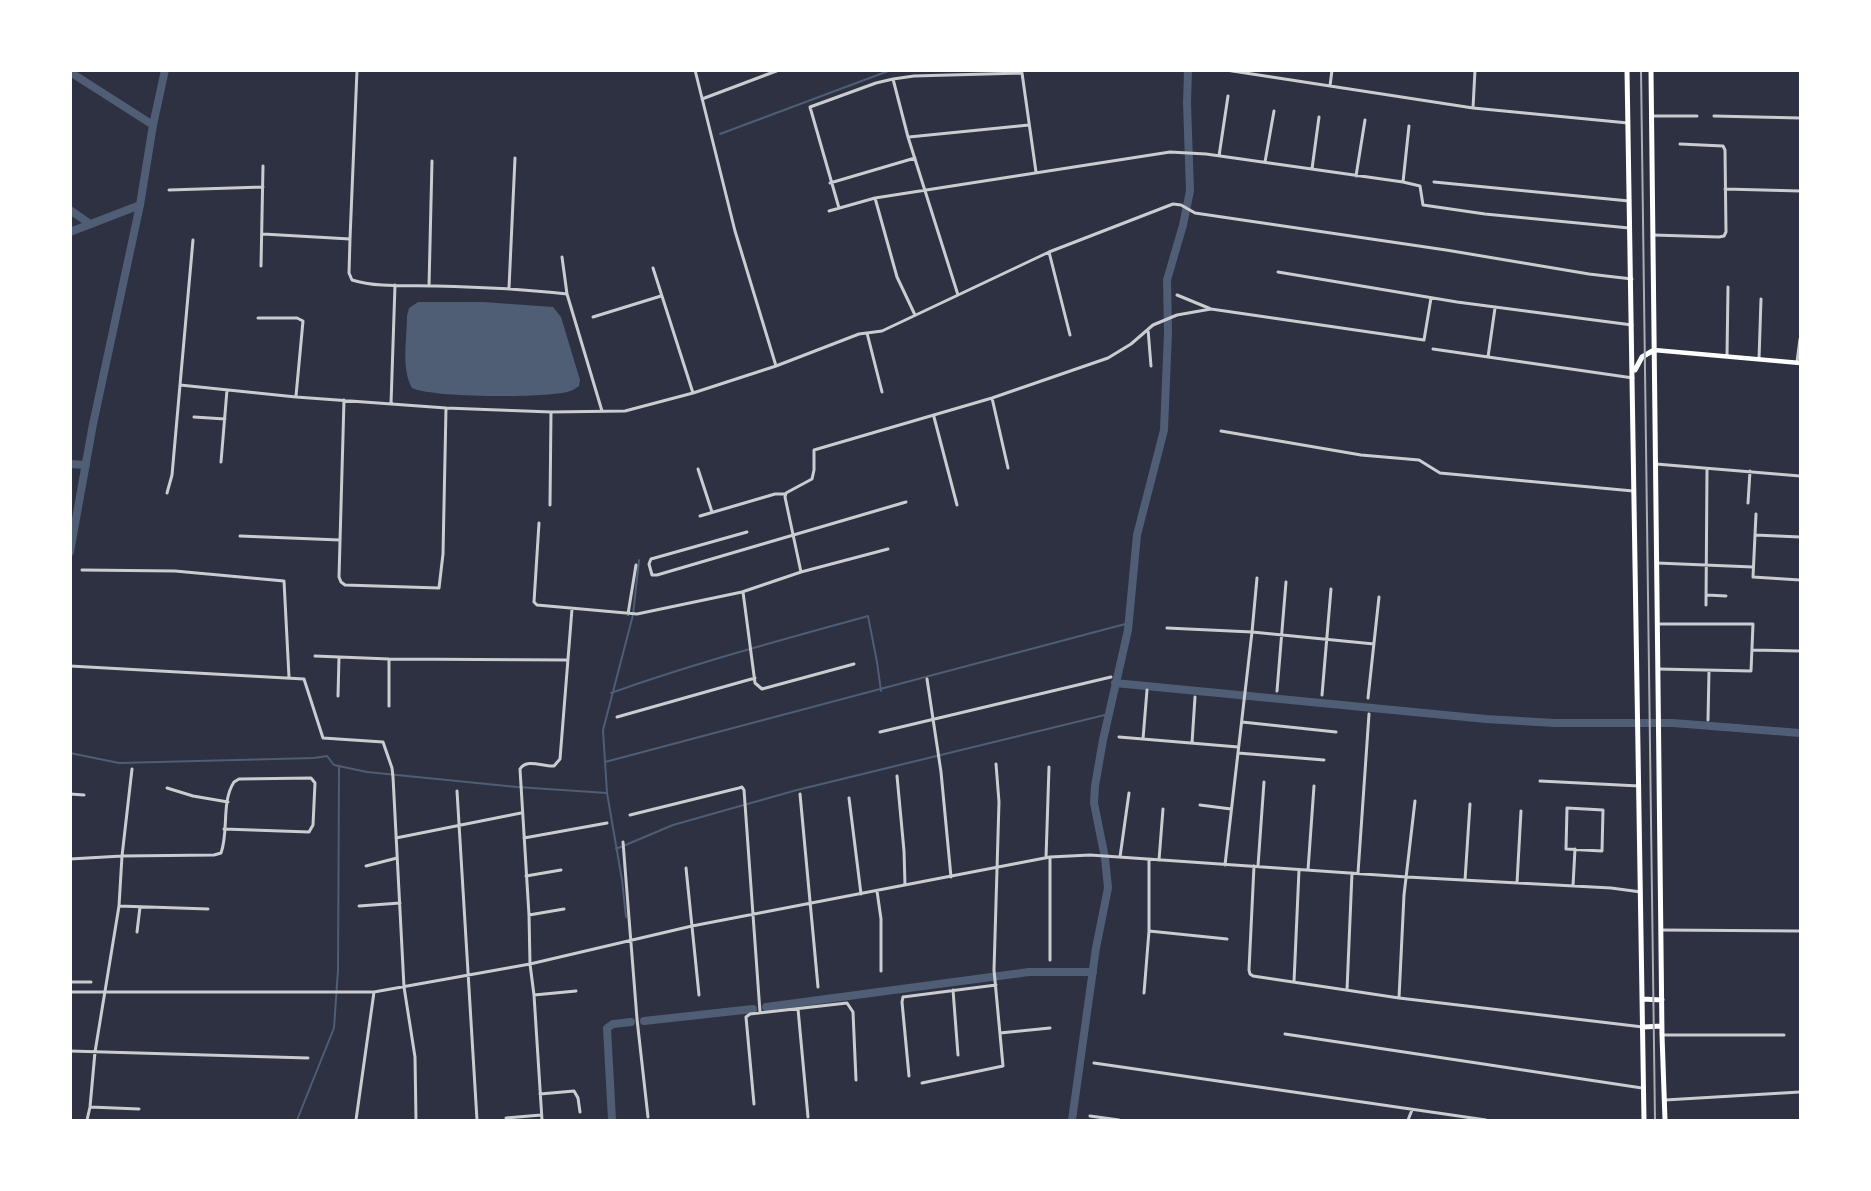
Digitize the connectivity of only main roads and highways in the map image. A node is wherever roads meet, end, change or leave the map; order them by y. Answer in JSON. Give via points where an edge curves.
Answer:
{"nodes":[{"id":1,"x":1628,"y":70,"type":"edge"},
{"id":2,"x":1651,"y":70,"type":"edge"},
{"id":3,"x":1654,"y":350,"type":"junction"},
{"id":4,"x":1799,"y":363,"type":"edge"},
{"id":5,"x":1633,"y":378,"type":"junction"},
{"id":6,"x":1642,"y":999,"type":"junction"},
{"id":7,"x":1662,"y":1000,"type":"junction"},
{"id":8,"x":1662,"y":1026,"type":"junction"},
{"id":9,"x":1642,"y":1027,"type":"junction"},
{"id":10,"x":1644,"y":1120,"type":"edge"},
{"id":11,"x":1665,"y":1120,"type":"edge"}],
"edges":[{"from":1,"to":5,"type":"main road"},
{"from":2,"to":3,"type":"main road"},
{"from":3,"to":4,"type":"main road"},
{"from":3,"to":5,"type":"main road","via":[[1638,361]]},
{"from":3,"to":7,"type":"main road"},
{"from":5,"to":6,"type":"main road"},
{"from":6,"to":7,"type":"main road"},
{"from":6,"to":9,"type":"main road"},
{"from":7,"to":8,"type":"main road"},
{"from":8,"to":9,"type":"main road"},
{"from":8,"to":11,"type":"main road"},
{"from":9,"to":10,"type":"main road"}]}
